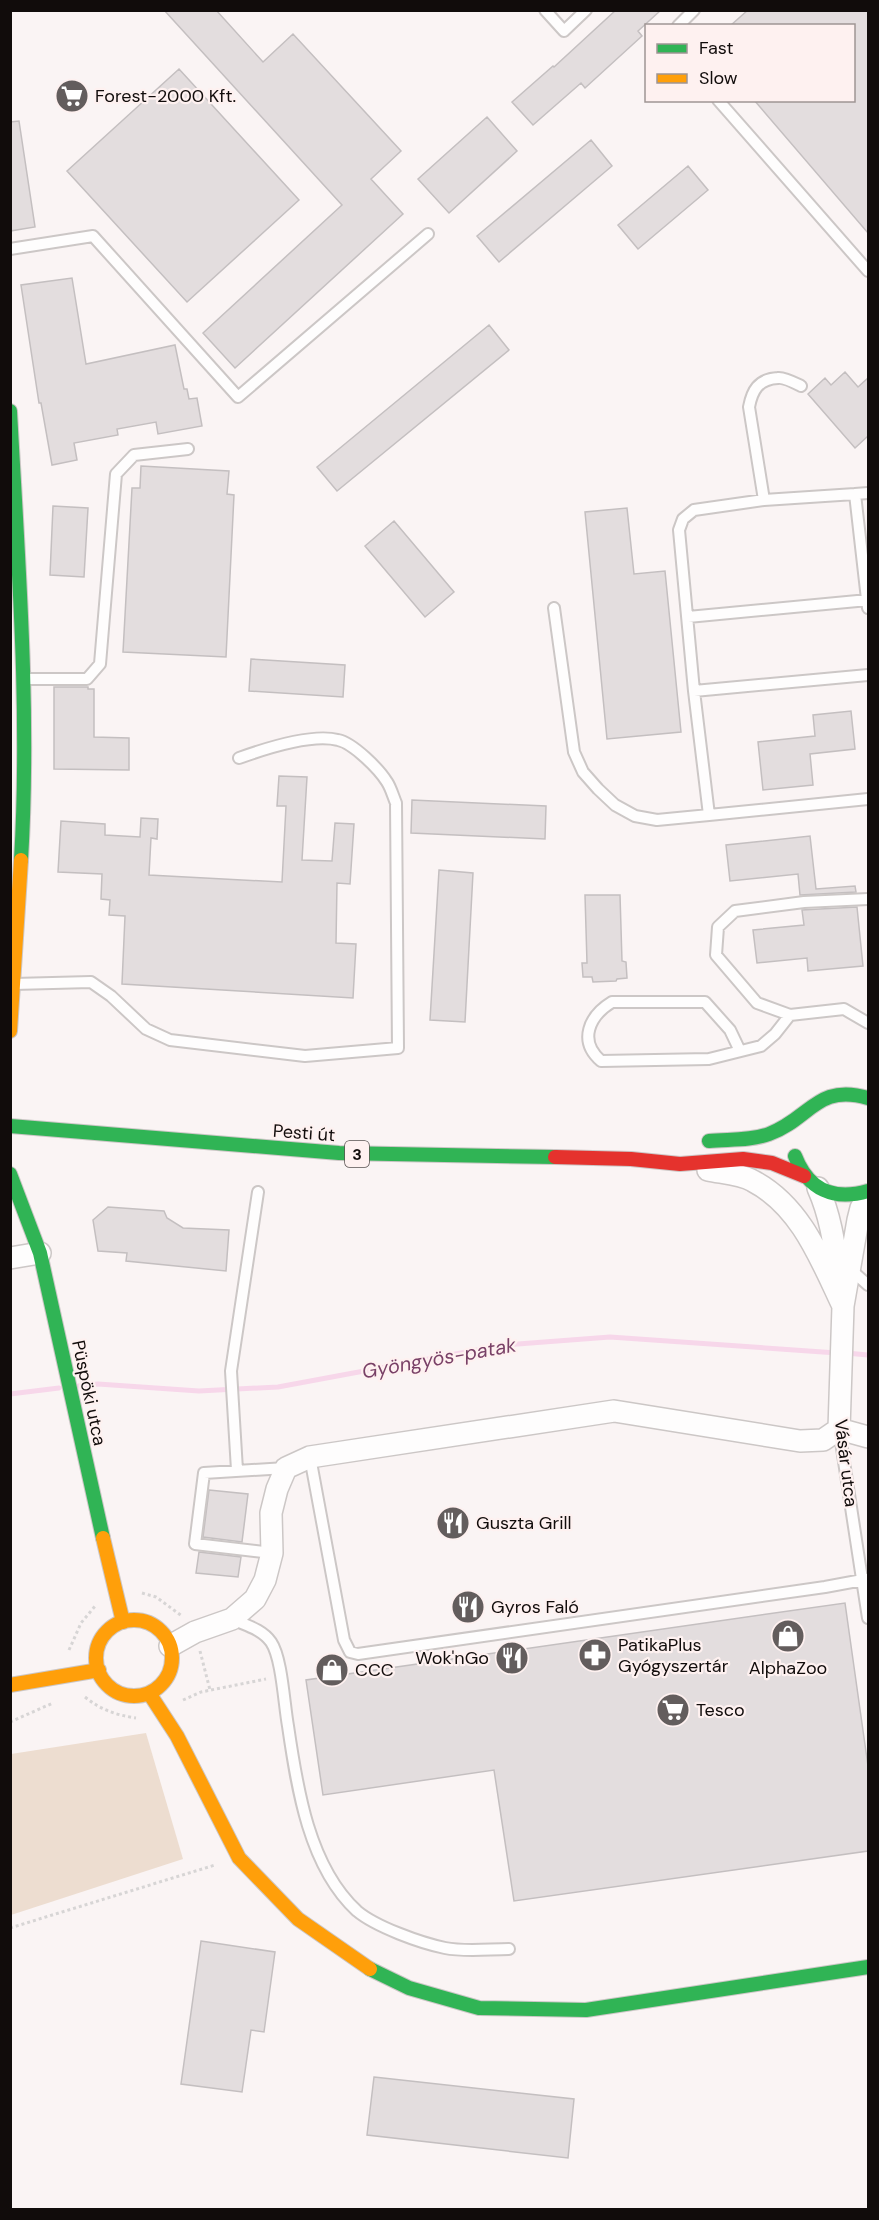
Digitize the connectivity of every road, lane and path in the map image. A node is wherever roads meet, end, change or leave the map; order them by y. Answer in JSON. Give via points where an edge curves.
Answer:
{"nodes":[{"id":1,"x":545,"y":10,"type":"edge"},
{"id":2,"x":586,"y":10,"type":"edge"},
{"id":3,"x":694,"y":10,"type":"edge"},
{"id":4,"x":680,"y":24,"type":"edge"},
{"id":5,"x":720,"y":102,"type":"edge"},
{"id":6,"x":428,"y":234,"type":"dead end"},
{"id":7,"x":10,"y":249,"type":"edge"},
{"id":8,"x":868,"y":271,"type":"edge"},
{"id":9,"x":801,"y":386,"type":"dead end"},
{"id":10,"x":11,"y":412,"type":"edge"},
{"id":11,"x":188,"y":449,"type":"dead end"},
{"id":12,"x":868,"y":492,"type":"edge"},
{"id":13,"x":855,"y":494,"type":"junction"},
{"id":14,"x":764,"y":500,"type":"junction"},
{"id":15,"x":868,"y":604,"type":"edge"},
{"id":16,"x":554,"y":608,"type":"dead end"},
{"id":17,"x":688,"y":617,"type":"junction"},
{"id":18,"x":868,"y":675,"type":"edge"},
{"id":19,"x":24,"y":680,"type":"junction"},
{"id":20,"x":694,"y":692,"type":"junction"},
{"id":21,"x":239,"y":758,"type":"dead end"},
{"id":22,"x":18,"y":795,"type":"edge"},
{"id":23,"x":868,"y":799,"type":"edge"},
{"id":24,"x":709,"y":815,"type":"junction"},
{"id":25,"x":868,"y":899,"type":"edge"},
{"id":26,"x":13,"y":984,"type":"junction"},
{"id":27,"x":790,"y":1015,"type":"junction"},
{"id":28,"x":868,"y":1023,"type":"edge"},
{"id":29,"x":10,"y":1030,"type":"edge"},
{"id":30,"x":740,"y":1051,"type":"junction"},
{"id":31,"x":865,"y":1094,"type":"edge"},
{"id":32,"x":805,"y":1112,"type":"junction"},
{"id":33,"x":10,"y":1126,"type":"edge"},
{"id":34,"x":700,"y":1142,"type":"dead end"},
{"id":35,"x":675,"y":1156,"type":"junction"},
{"id":36,"x":10,"y":1174,"type":"edge"},
{"id":37,"x":811,"y":1182,"type":"junction"},
{"id":38,"x":868,"y":1191,"type":"edge"},
{"id":39,"x":258,"y":1192,"type":"dead end"},
{"id":40,"x":868,"y":1198,"type":"edge"},
{"id":41,"x":40,"y":1253,"type":"junction"},
{"id":42,"x":10,"y":1258,"type":"edge"},
{"id":43,"x":850,"y":1269,"type":"junction"},
{"id":44,"x":868,"y":1285,"type":"edge"},
{"id":45,"x":843,"y":1312,"type":"junction"},
{"id":46,"x":839,"y":1430,"type":"junction"},
{"id":47,"x":868,"y":1437,"type":"edge"},
{"id":48,"x":310,"y":1457,"type":"junction"},
{"id":49,"x":286,"y":1468,"type":"junction"},
{"id":50,"x":237,"y":1470,"type":"junction"},
{"id":51,"x":272,"y":1553,"type":"junction"},
{"id":52,"x":866,"y":1579,"type":"edge"},
{"id":53,"x":232,"y":1618,"type":"junction"},
{"id":54,"x":868,"y":1618,"type":"edge"},
{"id":55,"x":123,"y":1622,"type":"junction"},
{"id":56,"x":170,"y":1646,"type":"junction"},
{"id":57,"x":99,"y":1670,"type":"junction"},
{"id":58,"x":280,"y":1676,"type":"junction"},
{"id":59,"x":10,"y":1685,"type":"edge"},
{"id":60,"x":79,"y":1692,"type":"dead end"},
{"id":61,"x":149,"y":1693,"type":"junction"},
{"id":62,"x":59,"y":1700,"type":"dead end"},
{"id":63,"x":163,"y":1711,"type":"junction"},
{"id":64,"x":10,"y":1722,"type":"edge"},
{"id":65,"x":239,"y":1858,"type":"junction"},
{"id":66,"x":10,"y":1928,"type":"edge"},
{"id":67,"x":509,"y":1949,"type":"dead end"},
{"id":68,"x":868,"y":1966,"type":"edge"}],
"edges":[{"from":1,"to":2,"type":"lane","via":[[564,31]]},
{"from":3,"to":4,"type":"lane"},
{"from":5,"to":8,"type":"lane"},
{"from":6,"to":7,"type":"lane","via":[[238,397],[93,236]]},
{"from":9,"to":14,"type":"lane","via":[[779,377],[752,392],[748,407]]},
{"from":10,"to":19,"type":"street"},
{"from":11,"to":19,"type":"lane","via":[[134,455],[116,474],[100,664],[87,679]]},
{"from":12,"to":13,"type":"lane"},
{"from":13,"to":14,"type":"lane"},
{"from":13,"to":15,"type":"lane"},
{"from":14,"to":17,"type":"lane","via":[[694,510],[683,519],[679,530]]},
{"from":15,"to":17,"type":"lane"},
{"from":16,"to":24,"type":"lane","via":[[574,752],[583,772],[615,805],[634,816],[657,820]]},
{"from":17,"to":20,"type":"lane"},
{"from":18,"to":20,"type":"lane"},
{"from":19,"to":22,"type":"street"},
{"from":20,"to":24,"type":"lane"},
{"from":21,"to":26,"type":"lane","via":[[278,744],[339,740],[376,768],[387,782],[396,803],[398,1048],[305,1056],[170,1040],[146,1029],[91,982]]},
{"from":22,"to":26,"type":"street"},
{"from":23,"to":24,"type":"lane"},
{"from":25,"to":27,"type":"lane","via":[[735,911],[718,927],[716,955],[757,1003]]},
{"from":26,"to":29,"type":"street"},
{"from":27,"to":28,"type":"lane","via":[[844,1009]]},
{"from":27,"to":30,"type":"lane","via":[[761,1046]]},
{"from":30,"to":30,"type":"lane","via":[[709,1059],[601,1061],[593,1054],[588,1036],[594,1016],[612,1002],[705,1002],[730,1030]]},
{"from":31,"to":32,"type":"street","via":[[831,1095]]},
{"from":32,"to":34,"type":"street","via":[[783,1128],[758,1137]]},
{"from":32,"to":37,"type":"street","via":[[794,1140],[796,1160]]},
{"from":33,"to":35,"type":"street","name":"Pesti út","number":"3","via":[[339,1153],[631,1159]]},
{"from":35,"to":37,"type":"street","name":"Pesti út","number":"3","via":[[772,1163]]},
{"from":35,"to":45,"type":"street","name":"Vásár utca","via":[[752,1180],[778,1198],[800,1221]]},
{"from":36,"to":41,"type":"street","name":"Püspöki utca"},
{"from":37,"to":38,"type":"street","name":"Pesti út","number":"3","via":[[835,1195]]},
{"from":37,"to":45,"type":"street","name":"Vásár utca","via":[[825,1205],[831,1226]]},
{"from":39,"to":50,"type":"lane","via":[[231,1371]]},
{"from":40,"to":43,"type":"street","name":"Vásár utca","via":[[858,1220]]},
{"from":41,"to":42,"type":"street"},
{"from":41,"to":55,"type":"street","name":"Püspöki utca"},
{"from":43,"to":44,"type":"lane"},
{"from":43,"to":45,"type":"street","name":"Vásár utca"},
{"from":45,"to":46,"type":"street","name":"Vásár utca"},
{"from":46,"to":47,"type":"street"},
{"from":46,"to":48,"type":"street","via":[[822,1440],[800,1441],[614,1411]]},
{"from":46,"to":52,"type":"lane","name":"Vásár utca"},
{"from":48,"to":49,"type":"street"},
{"from":48,"to":52,"type":"lane","via":[[344,1640],[350,1652],[358,1654]]},
{"from":49,"to":50,"type":"lane"},
{"from":49,"to":51,"type":"street","via":[[271,1513]]},
{"from":50,"to":51,"type":"lane","via":[[204,1473],[195,1544]]},
{"from":51,"to":53,"type":"street","via":[[255,1599]]},
{"from":52,"to":54,"type":"lane","name":"Vásár utca"},
{"from":53,"to":56,"type":"street"},
{"from":53,"to":58,"type":"lane","via":[[261,1631],[271,1642]]},
{"from":55,"to":56,"type":"street","via":[[153,1625]]},
{"from":55,"to":57,"type":"street","via":[[104,1635],[98,1646]]},
{"from":56,"to":61,"type":"street","via":[[170,1671],[157,1689]]},
{"from":57,"to":59,"type":"street"},
{"from":57,"to":61,"type":"street","via":[[106,1684],[122,1694]]},
{"from":58,"to":63,"type":"path","via":[[201,1692]]},
{"from":58,"to":67,"type":"lane","via":[[308,1827],[331,1879],[358,1912],[402,1936],[447,1948]]},
{"from":60,"to":63,"type":"path","via":[[116,1715],[144,1719]]},
{"from":61,"to":63,"type":"street"},
{"from":62,"to":64,"type":"path"},
{"from":63,"to":65,"type":"street"},
{"from":65,"to":66,"type":"path"},
{"from":65,"to":68,"type":"street","via":[[298,1919],[361,1965],[409,1988],[479,2008],[586,2010]]}]}
